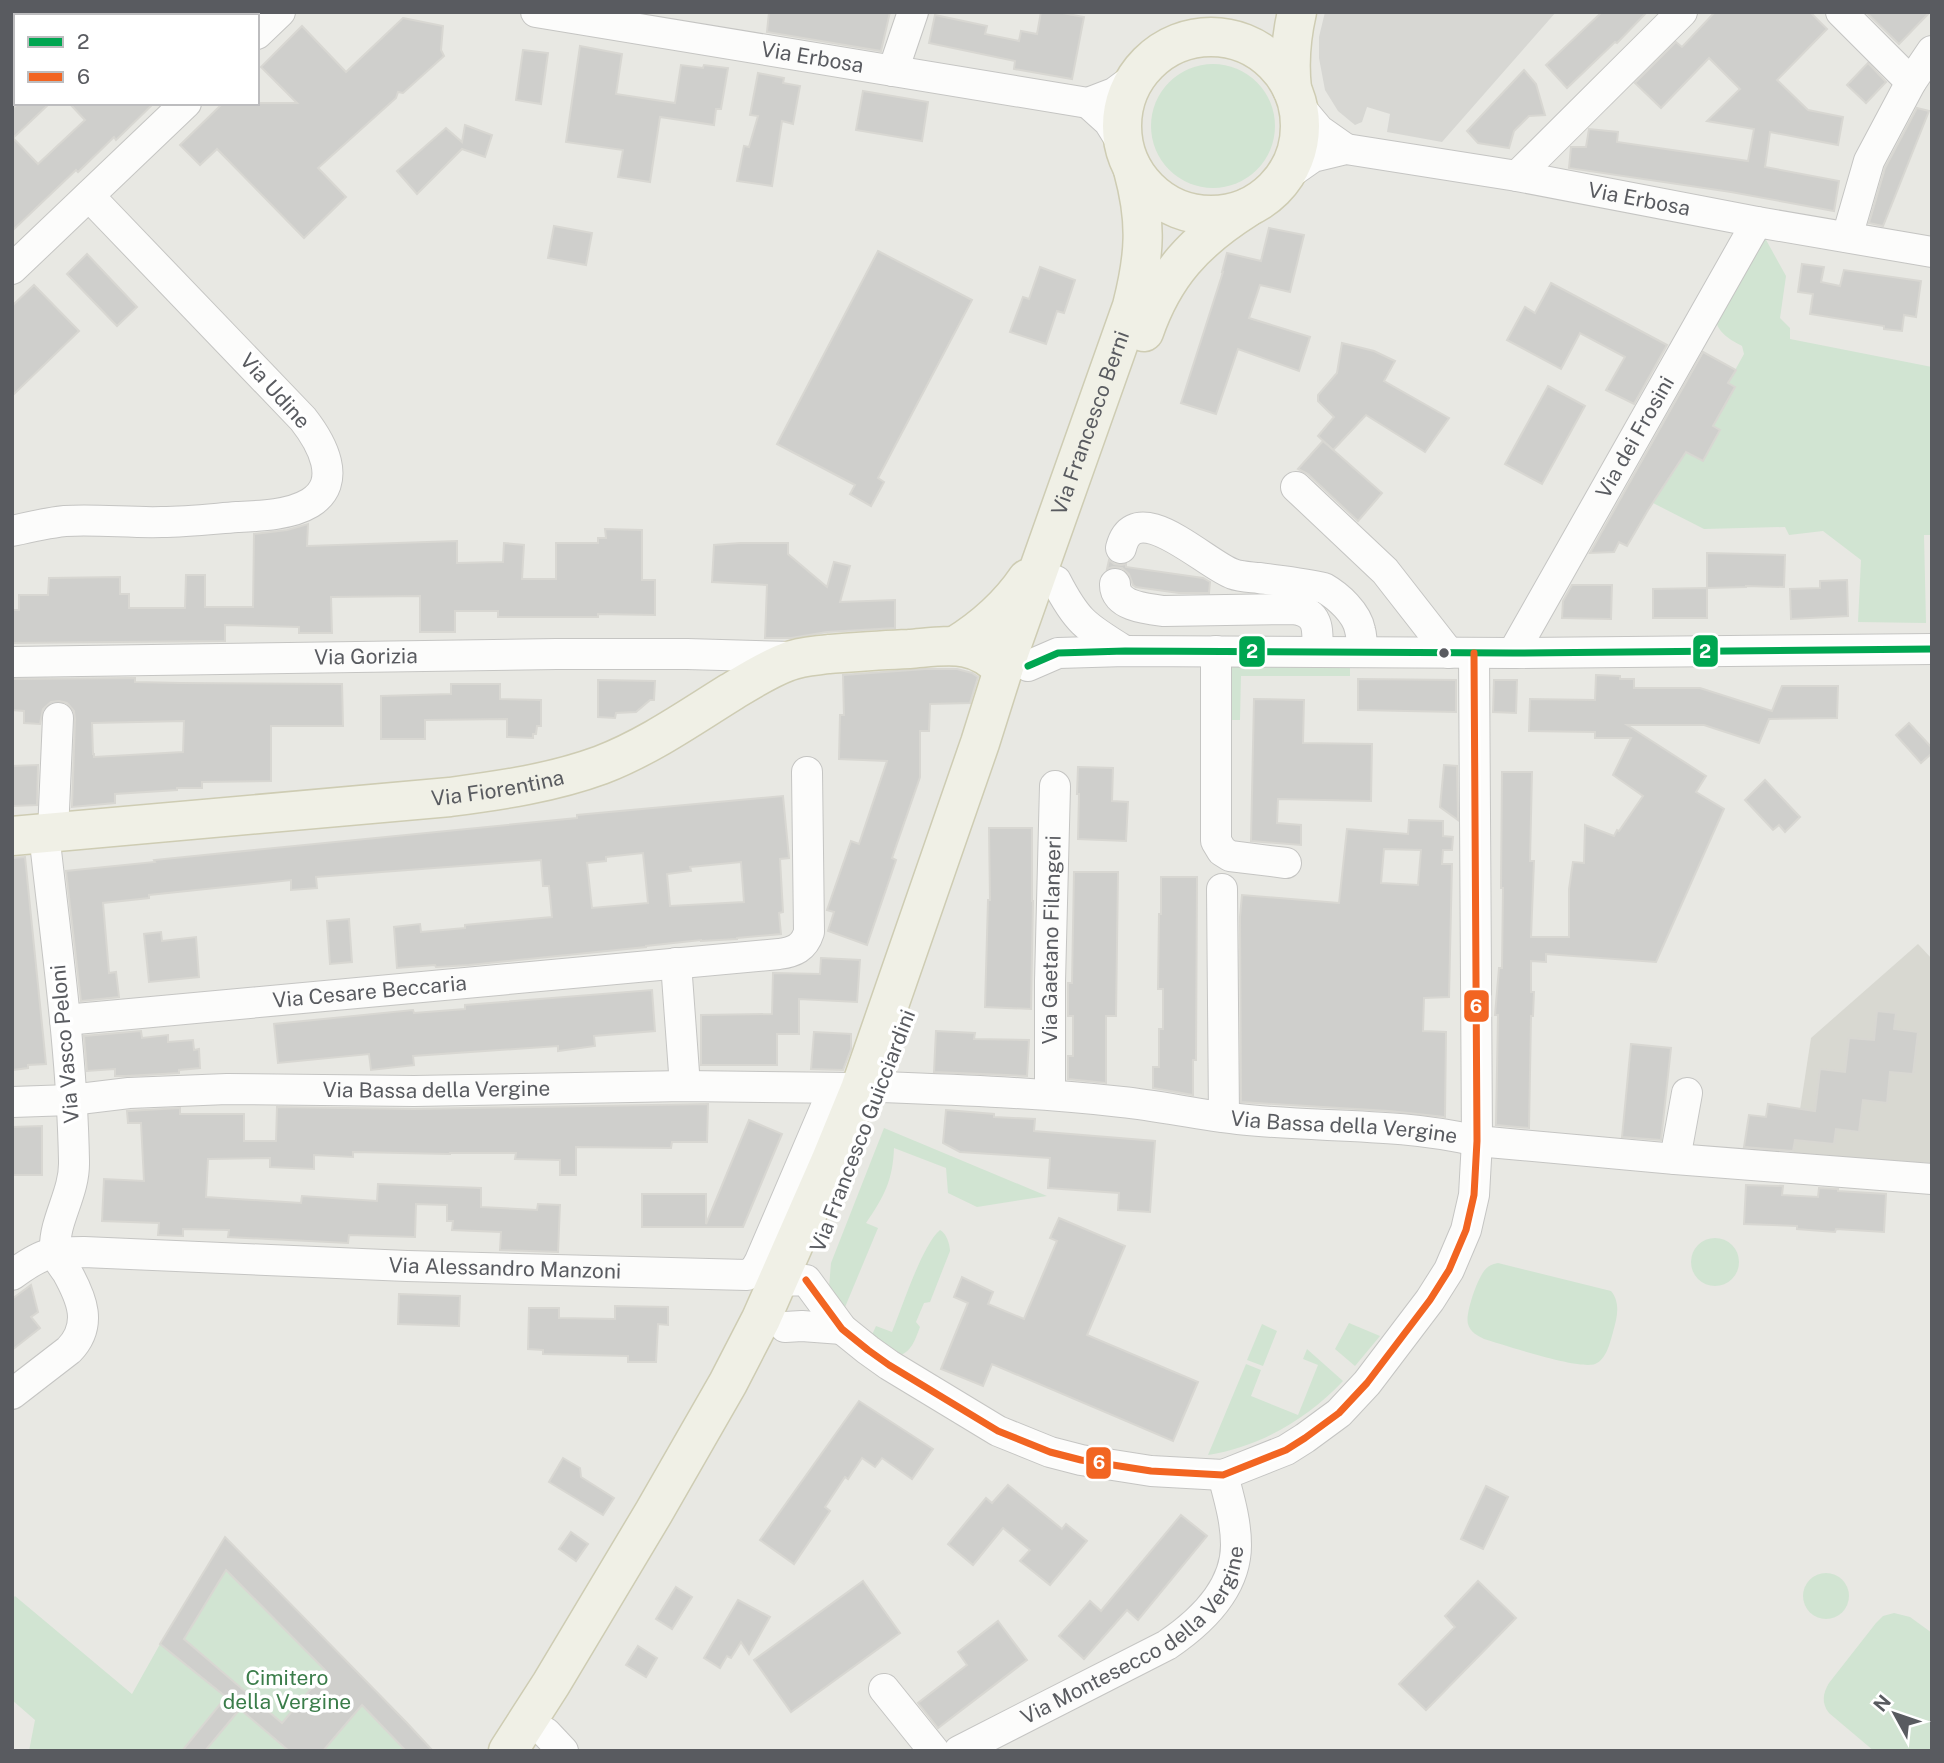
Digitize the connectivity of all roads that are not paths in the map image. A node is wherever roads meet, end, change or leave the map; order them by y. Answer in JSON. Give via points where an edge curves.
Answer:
{"nodes":[{"id":1,"x":280,"y":12,"type":"edge"},
{"id":2,"x":536,"y":12,"type":"edge"},
{"id":3,"x":913,"y":12,"type":"edge"},
{"id":4,"x":1239,"y":12,"type":"edge"},
{"id":5,"x":1297,"y":12,"type":"edge"},
{"id":6,"x":1682,"y":12,"type":"edge"},
{"id":7,"x":1841,"y":12,"type":"edge"},
{"id":8,"x":259,"y":32,"type":"edge"},
{"id":9,"x":1192,"y":39,"type":"junction"},
{"id":10,"x":1932,"y":51,"type":"edge"},
{"id":11,"x":893,"y":71,"type":"junction"},
{"id":12,"x":1138,"y":76,"type":"junction"},
{"id":13,"x":1911,"y":82,"type":"junction"},
{"id":14,"x":1295,"y":97,"type":"junction"},
{"id":15,"x":1088,"y":103,"type":"junction"},
{"id":16,"x":184,"y":105,"type":"edge"},
{"id":17,"x":1346,"y":149,"type":"junction"},
{"id":18,"x":1129,"y":158,"type":"junction"},
{"id":19,"x":1517,"y":176,"type":"junction"},
{"id":20,"x":1283,"y":178,"type":"junction"},
{"id":21,"x":89,"y":196,"type":"junction"},
{"id":22,"x":1247,"y":208,"type":"junction"},
{"id":23,"x":1757,"y":222,"type":"junction"},
{"id":24,"x":1847,"y":237,"type":"junction"},
{"id":25,"x":1932,"y":252,"type":"edge"},
{"id":26,"x":12,"y":270,"type":"edge"},
{"id":27,"x":1296,"y":487,"type":"dead end"},
{"id":28,"x":12,"y":531,"type":"edge"},
{"id":29,"x":1121,"y":548,"type":"dead end"},
{"id":30,"x":1049,"y":569,"type":"junction"},
{"id":31,"x":1115,"y":584,"type":"dead end"},
{"id":32,"x":955,"y":646,"type":"junction"},
{"id":33,"x":1932,"y":649,"type":"edge"},
{"id":34,"x":1125,"y":651,"type":"junction"},
{"id":35,"x":1216,"y":651,"type":"junction"},
{"id":36,"x":1317,"y":652,"type":"junction"},
{"id":37,"x":1362,"y":652,"type":"junction"},
{"id":38,"x":1461,"y":653,"type":"junction"},
{"id":39,"x":1513,"y":653,"type":"junction"},
{"id":40,"x":717,"y":655,"type":"junction"},
{"id":41,"x":800,"y":657,"type":"junction"},
{"id":42,"x":12,"y":662,"type":"edge"},
{"id":43,"x":1015,"y":668,"type":"junction"},
{"id":44,"x":744,"y":684,"type":"junction"},
{"id":45,"x":58,"y":718,"type":"dead end"},
{"id":46,"x":807,"y":772,"type":"dead end"},
{"id":47,"x":1055,"y":786,"type":"dead end"},
{"id":48,"x":37,"y":834,"type":"edge"},
{"id":49,"x":1286,"y":863,"type":"dead end"},
{"id":50,"x":1222,"y":889,"type":"dead end"},
{"id":51,"x":676,"y":963,"type":"junction"},
{"id":52,"x":65,"y":1020,"type":"junction"},
{"id":53,"x":685,"y":1086,"type":"junction"},
{"id":54,"x":859,"y":1088,"type":"junction"},
{"id":55,"x":1687,"y":1093,"type":"dead end"},
{"id":56,"x":1050,"y":1094,"type":"junction"},
{"id":57,"x":71,"y":1100,"type":"junction"},
{"id":58,"x":12,"y":1102,"type":"edge"},
{"id":59,"x":1224,"y":1117,"type":"junction"},
{"id":60,"x":1477,"y":1141,"type":"junction"},
{"id":61,"x":1675,"y":1159,"type":"junction"},
{"id":62,"x":1932,"y":1179,"type":"edge"},
{"id":63,"x":55,"y":1252,"type":"junction"},
{"id":64,"x":12,"y":1275,"type":"edge"},
{"id":65,"x":792,"y":1280,"type":"junction"},
{"id":66,"x":785,"y":1327,"type":"junction"},
{"id":67,"x":842,"y":1329,"type":"junction"},
{"id":68,"x":12,"y":1394,"type":"edge"},
{"id":69,"x":1223,"y":1475,"type":"junction"},
{"id":70,"x":884,"y":1689,"type":"dead end"},
{"id":71,"x":548,"y":1745,"type":"edge"},
{"id":72,"x":508,"y":1751,"type":"edge"},
{"id":73,"x":934,"y":1751,"type":"edge"},
{"id":74,"x":959,"y":1751,"type":"edge"}],
"edges":[{"from":1,"to":8,"type":"street"},
{"from":2,"to":11,"type":"street","name":"Via Erbosa"},
{"from":3,"to":11,"type":"street"},
{"from":4,"to":9,"type":"main road"},
{"from":5,"to":14,"type":"main road","via":[[1290,66]]},
{"from":6,"to":19,"type":"street"},
{"from":7,"to":13,"type":"street"},
{"from":9,"to":12,"type":"main road","via":[[1161,52]]},
{"from":9,"to":14,"type":"main road","via":[[1226,38],[1249,45],[1273,62]]},
{"from":10,"to":13,"type":"street"},
{"from":11,"to":15,"type":"street","name":"Via Erbosa"},
{"from":12,"to":15,"type":"street","via":[[1114,93]]},
{"from":12,"to":18,"type":"main road","via":[[1124,106],[1122,129]]},
{"from":13,"to":24,"type":"street","via":[[1869,161]]},
{"from":14,"to":17,"type":"street","name":"Via Erbosa","via":[[1319,130]]},
{"from":14,"to":20,"type":"main road","via":[[1298,146]]},
{"from":15,"to":18,"type":"street","via":[[1109,122]]},
{"from":16,"to":21,"type":"street"},
{"from":17,"to":19,"type":"street","name":"Via Erbosa"},
{"from":17,"to":20,"type":"street","name":"Via Erbosa","via":[[1313,157]]},
{"from":18,"to":22,"type":"main road","via":[[1143,184],[1174,207],[1200,215]]},
{"from":18,"to":30,"type":"main road","name":"Via Francesco Berni","via":[[1142,208],[1139,278]]},
{"from":19,"to":23,"type":"street","name":"Via Erbosa"},
{"from":20,"to":22,"type":"main road"},
{"from":21,"to":26,"type":"street"},
{"from":21,"to":28,"type":"street","name":"Via Udine","via":[[303,419],[320,445],[328,474],[312,502],[263,515],[164,523],[65,521]]},
{"from":22,"to":30,"type":"main road","name":"Via Francesco Berni","via":[[1200,241],[1164,286]]},
{"from":23,"to":24,"type":"street","name":"Via Erbosa"},
{"from":23,"to":39,"type":"street","name":"Via dei Frosini"},
{"from":24,"to":25,"type":"street","name":"Via Erbosa"},
{"from":27,"to":38,"type":"street"},
{"from":29,"to":37,"type":"street","via":[[1133,528],[1154,529],[1231,574],[1324,588],[1358,623]]},
{"from":30,"to":32,"type":"main road"},
{"from":30,"to":34,"type":"street","via":[[1083,624]]},
{"from":30,"to":43,"type":"main road","name":"Via Francesco Berni"},
{"from":31,"to":36,"type":"street","via":[[1119,598],[1164,611],[1302,610],[1317,628]]},
{"from":32,"to":41,"type":"main road","name":"Via Fiorentina"},
{"from":32,"to":43,"type":"main road","name":"Via Fiorentina"},
{"from":33,"to":39,"type":"street"},
{"from":34,"to":35,"type":"street"},
{"from":34,"to":43,"type":"street","via":[[1058,653]]},
{"from":35,"to":36,"type":"street"},
{"from":35,"to":49,"type":"street","via":[[1216,841],[1230,856]]},
{"from":36,"to":37,"type":"street"},
{"from":37,"to":38,"type":"street"},
{"from":38,"to":39,"type":"street"},
{"from":38,"to":60,"type":"street"},
{"from":40,"to":41,"type":"street","name":"Via Gorizia"},
{"from":40,"to":42,"type":"street","name":"Via Gorizia"},
{"from":40,"to":44,"type":"street"},
{"from":41,"to":44,"type":"main road","name":"Via Fiorentina"},
{"from":43,"to":54,"type":"main road","name":"Via Francesco Guicciardini","via":[[979,743]]},
{"from":44,"to":48,"type":"main road","name":"Via Fiorentina","via":[[649,743],[600,765],[540,783],[450,797]]},
{"from":45,"to":48,"type":"street","name":"Via Vasco Peloni"},
{"from":46,"to":51,"type":"street","name":"Via Cesare Beccaria","via":[[809,933],[802,946],[779,954]]},
{"from":47,"to":56,"type":"street","name":"Via Gaetano Filangeri"},
{"from":48,"to":52,"type":"street","name":"Via Vasco Peloni"},
{"from":50,"to":59,"type":"street"},
{"from":51,"to":52,"type":"street","name":"Via Cesare Beccaria"},
{"from":51,"to":53,"type":"street"},
{"from":52,"to":57,"type":"street","name":"Via Vasco Peloni"},
{"from":53,"to":54,"type":"street","name":"Via Bassa della Vergine"},
{"from":53,"to":57,"type":"street","name":"Via Bassa della Vergine","via":[[227,1089]]},
{"from":54,"to":56,"type":"street","name":"Via Bassa della Vergine"},
{"from":54,"to":63,"type":"street","name":"Via Alessandro Manzoni","via":[[755,1270],[747,1275]]},
{"from":54,"to":65,"type":"main road","name":"Via Francesco Guicciardini"},
{"from":55,"to":61,"type":"street"},
{"from":56,"to":59,"type":"street","name":"Via Bassa della Vergine"},
{"from":57,"to":58,"type":"street","name":"Via Bassa della Vergine"},
{"from":57,"to":63,"type":"street","name":"Via Vasco Peloni","via":[[74,1178]]},
{"from":59,"to":60,"type":"street","name":"Via Bassa della Vergine","via":[[1403,1129]]},
{"from":60,"to":61,"type":"street","name":"Via Bassa della Vergine"},
{"from":60,"to":69,"type":"street","via":[[1474,1195],[1466,1230],[1442,1282],[1422,1311],[1339,1413],[1286,1450]]},
{"from":61,"to":62,"type":"street","name":"Via Bassa della Vergine"},
{"from":63,"to":64,"type":"street"},
{"from":63,"to":68,"type":"street","via":[[81,1303],[82,1332],[69,1350]]},
{"from":65,"to":66,"type":"main road","name":"Via Francesco Guicciardini"},
{"from":65,"to":67,"type":"street"},
{"from":65,"to":72,"type":"main road","name":"Via Francesco Guicciardini"},
{"from":66,"to":67,"type":"street"},
{"from":66,"to":71,"type":"main road","name":"Via Francesco Guicciardini"},
{"from":67,"to":69,"type":"street","via":[[889,1365],[1025,1443],[1123,1468]]},
{"from":69,"to":74,"type":"street","name":"Via Montesecco della Vergine","via":[[1234,1525],[1235,1557],[1229,1578],[1198,1622],[1167,1645]]},
{"from":70,"to":73,"type":"street"}]}
